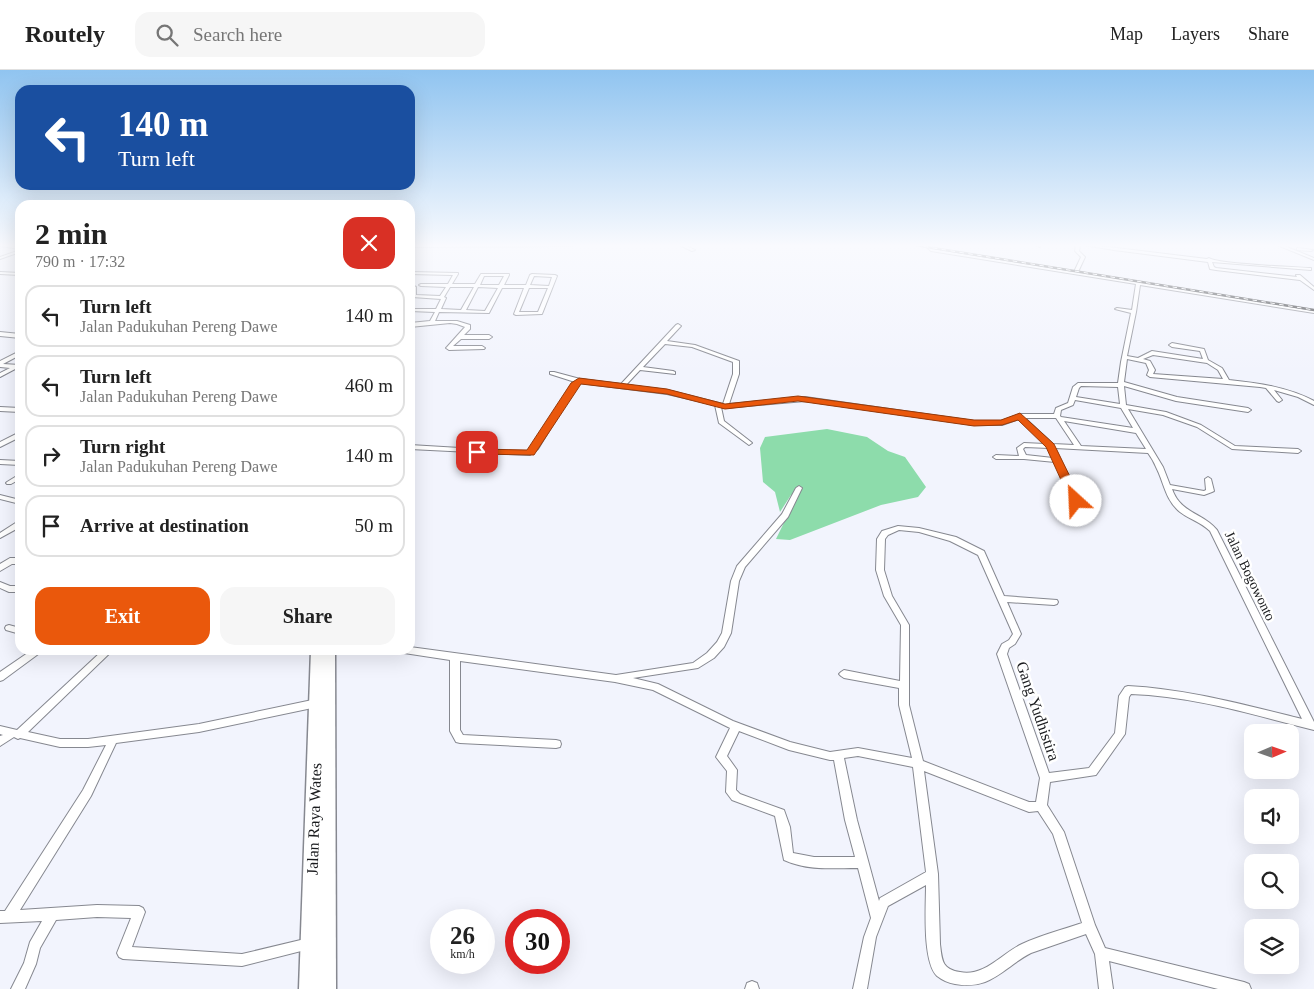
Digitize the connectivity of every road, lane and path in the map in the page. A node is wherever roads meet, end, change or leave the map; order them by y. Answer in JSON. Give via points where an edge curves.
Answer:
{"nodes":[{"id":1,"x":526,"y":287,"type":"edge"},
{"id":2,"x":550,"y":287,"type":"edge"},
{"id":3,"x":447,"y":288,"type":"edge"},
{"id":4,"x":475,"y":288,"type":"edge"},
{"id":5,"x":501,"y":288,"type":"edge"},
{"id":6,"x":1137,"y":288,"type":"edge"},
{"id":7,"x":1162,"y":288,"type":"edge"},
{"id":8,"x":415,"y":296,"type":"edge"},
{"id":9,"x":442,"y":297,"type":"junction"},
{"id":10,"x":1118,"y":310,"type":"dead end"},
{"id":11,"x":437,"y":311,"type":"junction"},
{"id":12,"x":415,"y":312,"type":"edge"},
{"id":13,"x":462,"y":312,"type":"junction"},
{"id":14,"x":1134,"y":312,"type":"junction"},
{"id":15,"x":1314,"y":312,"type":"edge"},
{"id":16,"x":431,"y":324,"type":"junction"},
{"id":17,"x":415,"y":325,"type":"edge"},
{"id":18,"x":678,"y":326,"type":"dead end"},
{"id":19,"x":0,"y":334,"type":"edge"},
{"id":20,"x":15,"y":336,"type":"edge"},
{"id":21,"x":459,"y":337,"type":"junction"},
{"id":22,"x":488,"y":337,"type":"dead end"},
{"id":23,"x":665,"y":342,"type":"junction"},
{"id":24,"x":1172,"y":345,"type":"dead end"},
{"id":25,"x":482,"y":348,"type":"dead end"},
{"id":26,"x":15,"y":356,"type":"edge"},
{"id":27,"x":1126,"y":357,"type":"junction"},
{"id":28,"x":1140,"y":359,"type":"junction"},
{"id":29,"x":1206,"y":361,"type":"junction"},
{"id":30,"x":0,"y":364,"type":"edge"},
{"id":31,"x":15,"y":367,"type":"edge"},
{"id":32,"x":15,"y":368,"type":"edge"},
{"id":33,"x":642,"y":368,"type":"junction"},
{"id":34,"x":552,"y":373,"type":"dead end"},
{"id":35,"x":673,"y":374,"type":"dead end"},
{"id":36,"x":0,"y":375,"type":"edge"},
{"id":37,"x":1150,"y":375,"type":"junction"},
{"id":38,"x":579,"y":381,"type":"junction"},
{"id":39,"x":1228,"y":383,"type":"junction"},
{"id":40,"x":1121,"y":384,"type":"junction"},
{"id":41,"x":623,"y":385,"type":"junction"},
{"id":42,"x":1132,"y":386,"type":"junction"},
{"id":43,"x":1269,"y":388,"type":"junction"},
{"id":44,"x":1074,"y":398,"type":"junction"},
{"id":45,"x":1279,"y":400,"type":"dead end"},
{"id":46,"x":1314,"y":403,"type":"edge"},
{"id":47,"x":721,"y":405,"type":"junction"},
{"id":48,"x":1122,"y":406,"type":"junction"},
{"id":49,"x":0,"y":409,"type":"edge"},
{"id":50,"x":15,"y":410,"type":"edge"},
{"id":51,"x":1248,"y":410,"type":"dead end"},
{"id":52,"x":1020,"y":416,"type":"junction"},
{"id":53,"x":1058,"y":418,"type":"junction"},
{"id":54,"x":1138,"y":431,"type":"junction"},
{"id":55,"x":15,"y":437,"type":"edge"},
{"id":56,"x":749,"y":442,"type":"dead end"},
{"id":57,"x":0,"y":445,"type":"edge"},
{"id":58,"x":1051,"y":446,"type":"junction"},
{"id":59,"x":1078,"y":446,"type":"junction"},
{"id":60,"x":415,"y":448,"type":"edge"},
{"id":61,"x":1151,"y":451,"type":"junction"},
{"id":62,"x":1298,"y":451,"type":"dead end"},
{"id":63,"x":996,"y":457,"type":"dead end"},
{"id":64,"x":1023,"y":457,"type":"junction"},
{"id":65,"x":1057,"y":460,"type":"junction"},
{"id":66,"x":0,"y":462,"type":"edge"},
{"id":67,"x":15,"y":463,"type":"edge"},
{"id":68,"x":15,"y":479,"type":"edge"},
{"id":69,"x":1208,"y":479,"type":"dead end"},
{"id":70,"x":9,"y":483,"type":"dead end"},
{"id":71,"x":1166,"y":486,"type":"junction"},
{"id":72,"x":799,"y":488,"type":"dead end"},
{"id":73,"x":0,"y":497,"type":"edge"},
{"id":74,"x":15,"y":501,"type":"edge"},
{"id":75,"x":1076,"y":501,"type":"dead end"},
{"id":76,"x":15,"y":527,"type":"edge"},
{"id":77,"x":11,"y":529,"type":"junction"},
{"id":78,"x":15,"y":529,"type":"edge"},
{"id":79,"x":0,"y":536,"type":"edge"},
{"id":80,"x":15,"y":561,"type":"edge"},
{"id":81,"x":0,"y":568,"type":"edge"},
{"id":82,"x":0,"y":585,"type":"edge"},
{"id":83,"x":15,"y":589,"type":"edge"},
{"id":84,"x":1002,"y":599,"type":"junction"},
{"id":85,"x":1054,"y":602,"type":"dead end"},
{"id":86,"x":9,"y":628,"type":"dead end"},
{"id":87,"x":15,"y":630,"type":"edge"},
{"id":88,"x":415,"y":652,"type":"edge"},
{"id":89,"x":31,"y":655,"type":"edge"},
{"id":90,"x":102,"y":655,"type":"edge"},
{"id":91,"x":318,"y":655,"type":"edge"},
{"id":92,"x":328,"y":655,"type":"edge"},
{"id":93,"x":455,"y":657,"type":"junction"},
{"id":94,"x":844,"y":674,"type":"dead end"},
{"id":95,"x":0,"y":677,"type":"edge"},
{"id":96,"x":615,"y":678,"type":"junction"},
{"id":97,"x":903,"y":685,"type":"junction"},
{"id":98,"x":317,"y":703,"type":"junction"},
{"id":99,"x":1312,"y":726,"type":"edge"},
{"id":100,"x":736,"y":727,"type":"junction"},
{"id":101,"x":0,"y":730,"type":"edge"},
{"id":102,"x":15,"y":734,"type":"junction"},
{"id":103,"x":113,"y":740,"type":"junction"},
{"id":104,"x":0,"y":742,"type":"edge"},
{"id":105,"x":556,"y":744,"type":"dead end"},
{"id":106,"x":838,"y":755,"type":"junction"},
{"id":107,"x":918,"y":764,"type":"junction"},
{"id":108,"x":1045,"y":778,"type":"junction"},
{"id":109,"x":1041,"y":806,"type":"junction"},
{"id":110,"x":862,"y":862,"type":"junction"},
{"id":111,"x":932,"y":874,"type":"junction"},
{"id":112,"x":52,"y":914,"type":"junction"},
{"id":113,"x":5,"y":917,"type":"edge"},
{"id":114,"x":877,"y":917,"type":"junction"},
{"id":115,"x":1089,"y":927,"type":"junction"},
{"id":116,"x":310,"y":944,"type":"junction"},
{"id":117,"x":1101,"y":953,"type":"junction"},
{"id":118,"x":18,"y":989,"type":"edge"},
{"id":119,"x":310,"y":989,"type":"edge"},
{"id":120,"x":325,"y":989,"type":"edge"},
{"id":121,"x":860,"y":989,"type":"edge"},
{"id":122,"x":1106,"y":989,"type":"edge"},
{"id":123,"x":1244,"y":989,"type":"edge"}],
"edges":[{"from":1,"to":2,"type":"street","via":[[514,312],[517,314],[539,314]]},
{"from":3,"to":9,"type":"street"},
{"from":4,"to":13,"type":"street"},
{"from":5,"to":13,"type":"street","via":[[489,311]]},
{"from":6,"to":14,"type":"street","name":"Jalan Bogowonto"},
{"from":7,"to":15,"type":"street"},
{"from":8,"to":9,"type":"street"},
{"from":9,"to":11,"type":"street"},
{"from":10,"to":14,"type":"street"},
{"from":11,"to":12,"type":"street"},
{"from":11,"to":13,"type":"street"},
{"from":11,"to":16,"type":"street"},
{"from":14,"to":27,"type":"street","name":"Jalan Bogowonto"},
{"from":16,"to":17,"type":"street"},
{"from":16,"to":21,"type":"street","via":[[465,323],[468,328]]},
{"from":18,"to":23,"type":"street"},
{"from":19,"to":20,"type":"street"},
{"from":21,"to":22,"type":"street"},
{"from":21,"to":25,"type":"street","via":[[449,348]]},
{"from":23,"to":33,"type":"street"},
{"from":23,"to":47,"type":"street","via":[[693,346],[736,361],[736,374]]},
{"from":24,"to":29,"type":"street","via":[[1202,350]]},
{"from":26,"to":30,"type":"street"},
{"from":27,"to":28,"type":"street"},
{"from":27,"to":40,"type":"street","name":"Jalan Bogowonto"},
{"from":28,"to":29,"type":"street","via":[[1155,354]]},
{"from":28,"to":37,"type":"street","via":[[1150,364]]},
{"from":29,"to":39,"type":"street","via":[[1216,365]]},
{"from":30,"to":31,"type":"street"},
{"from":32,"to":36,"type":"street"},
{"from":33,"to":35,"type":"street"},
{"from":33,"to":41,"type":"street"},
{"from":34,"to":38,"type":"street"},
{"from":37,"to":39,"type":"street"},
{"from":37,"to":42,"type":"street","via":[[1141,385]]},
{"from":38,"to":41,"type":"street"},
{"from":38,"to":60,"type":"street","via":[[535,449],[528,454]]},
{"from":39,"to":43,"type":"street"},
{"from":40,"to":42,"type":"street"},
{"from":40,"to":44,"type":"street","via":[[1085,382],[1076,387]]},
{"from":40,"to":48,"type":"street","name":"Jalan Bogowonto"},
{"from":41,"to":47,"type":"street"},
{"from":42,"to":51,"type":"street","via":[[1189,401]]},
{"from":43,"to":45,"type":"street"},
{"from":43,"to":46,"type":"street","via":[[1297,393]]},
{"from":44,"to":48,"type":"street"},
{"from":44,"to":53,"type":"street","via":[[1071,404],[1058,409]]},
{"from":47,"to":52,"type":"street","via":[[798,398],[974,423],[1002,422]]},
{"from":47,"to":56,"type":"street","via":[[720,422]]},
{"from":48,"to":54,"type":"street","name":"Jalan Bogowonto"},
{"from":48,"to":62,"type":"street","via":[[1158,412],[1199,426],[1234,448]]},
{"from":49,"to":50,"type":"street"},
{"from":52,"to":53,"type":"street"},
{"from":52,"to":58,"type":"street"},
{"from":53,"to":54,"type":"street"},
{"from":53,"to":59,"type":"street"},
{"from":54,"to":61,"type":"street","name":"Jalan Bogowonto"},
{"from":55,"to":57,"type":"street"},
{"from":58,"to":59,"type":"street"},
{"from":58,"to":64,"type":"street","via":[[1021,446]]},
{"from":58,"to":65,"type":"street"},
{"from":59,"to":61,"type":"street"},
{"from":61,"to":71,"type":"street","name":"Jalan Bogowonto"},
{"from":63,"to":64,"type":"street"},
{"from":64,"to":65,"type":"street"},
{"from":65,"to":75,"type":"street"},
{"from":66,"to":67,"type":"street"},
{"from":68,"to":70,"type":"street"},
{"from":69,"to":71,"type":"street","via":[[1210,491],[1204,493]]},
{"from":71,"to":99,"type":"street","name":"Jalan Bogowonto","via":[[1178,506],[1213,530]]},
{"from":72,"to":96,"type":"street","via":[[785,515],[739,571],[728,633],[720,646],[695,666]]},
{"from":73,"to":74,"type":"street"},
{"from":76,"to":77,"type":"street"},
{"from":77,"to":78,"type":"street"},
{"from":77,"to":79,"type":"street"},
{"from":80,"to":81,"type":"street"},
{"from":82,"to":83,"type":"street"},
{"from":84,"to":85,"type":"street"},
{"from":84,"to":97,"type":"street","name":"Gang Yudhistira","via":[[976,550],[953,539],[908,528],[885,533],[881,539],[880,570],[888,596],[905,625]]},
{"from":84,"to":108,"type":"street","name":"Gang Yudhistira","via":[[1017,634],[1002,654]]},
{"from":86,"to":87,"type":"street"},
{"from":88,"to":93,"type":"street"},
{"from":89,"to":95,"type":"street"},
{"from":90,"to":102,"type":"street"},
{"from":91,"to":98,"type":"highway","name":"Jalan Raya Wates"},
{"from":92,"to":120,"type":"highway","name":"Jalan Raya Wates"},
{"from":93,"to":96,"type":"street"},
{"from":93,"to":105,"type":"street","via":[[455,731],[460,740]]},
{"from":94,"to":97,"type":"street"},
{"from":96,"to":100,"type":"street","via":[[655,687]]},
{"from":97,"to":107,"type":"street","via":[[904,705]]},
{"from":98,"to":103,"type":"street","via":[[199,728]]},
{"from":98,"to":116,"type":"highway","name":"Jalan Raya Wates"},
{"from":99,"to":108,"type":"street","via":[[1218,703],[1153,691],[1128,690],[1124,696],[1120,734],[1092,772]]},
{"from":100,"to":106,"type":"street","via":[[789,746]]},
{"from":100,"to":110,"type":"street","via":[[721,757],[732,770],[730,792],[780,812],[788,856],[821,862]]},
{"from":101,"to":102,"type":"street"},
{"from":102,"to":103,"type":"street","via":[[60,743]]},
{"from":102,"to":104,"type":"street"},
{"from":103,"to":113,"type":"street","via":[[87,793]]},
{"from":106,"to":107,"type":"street","via":[[858,752]]},
{"from":106,"to":110,"type":"street"},
{"from":107,"to":109,"type":"street","via":[[1028,807]]},
{"from":107,"to":111,"type":"street"},
{"from":108,"to":109,"type":"street"},
{"from":109,"to":115,"type":"street","via":[[1058,832]]},
{"from":110,"to":114,"type":"street"},
{"from":111,"to":114,"type":"street","via":[[884,902]]},
{"from":111,"to":115,"type":"street","via":[[934,952],[940,970],[957,979],[977,978],[995,971],[1025,949]]},
{"from":112,"to":113,"type":"street"},
{"from":112,"to":116,"type":"street","via":[[139,912],[123,953],[242,960]]},
{"from":112,"to":118,"type":"street","via":[[34,946],[30,964]]},
{"from":114,"to":121,"type":"street"},
{"from":115,"to":117,"type":"street"},
{"from":116,"to":119,"type":"highway","name":"Jalan Raya Wates"},
{"from":117,"to":122,"type":"street"},
{"from":117,"to":123,"type":"street"}]}
